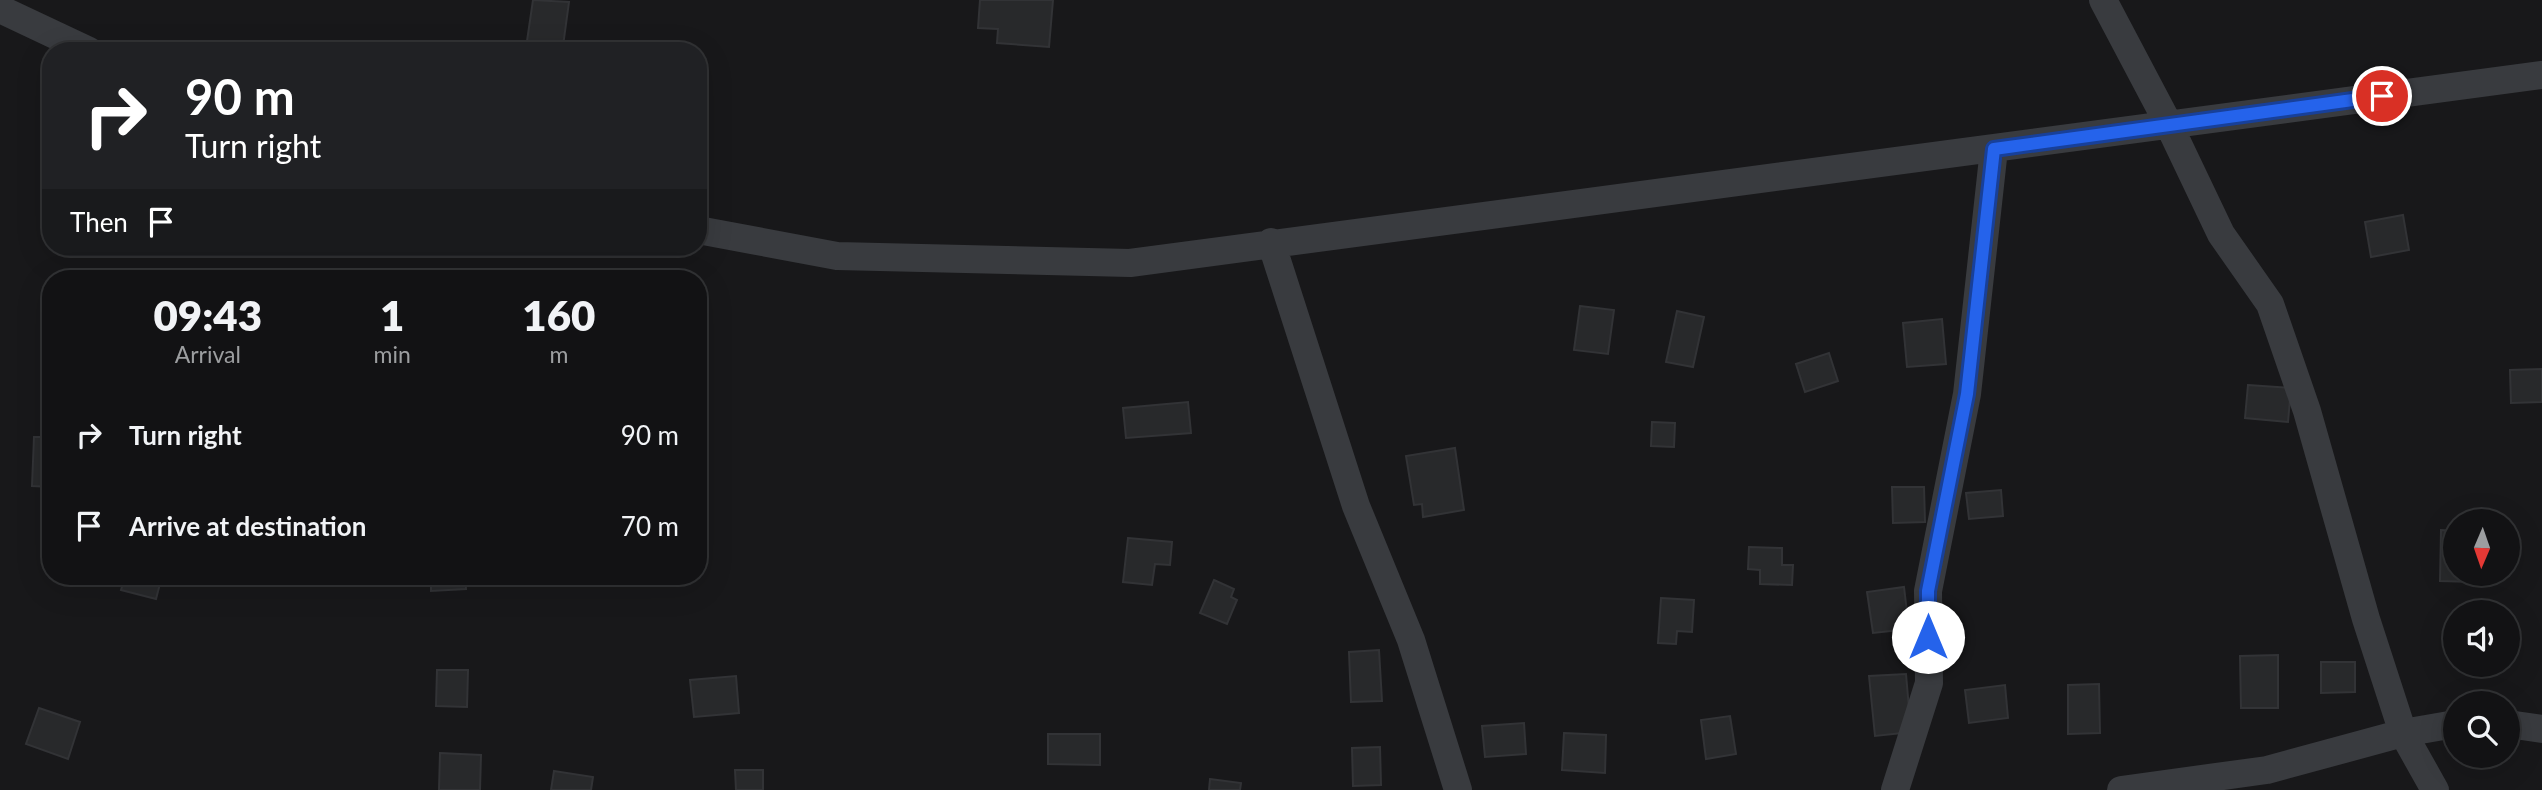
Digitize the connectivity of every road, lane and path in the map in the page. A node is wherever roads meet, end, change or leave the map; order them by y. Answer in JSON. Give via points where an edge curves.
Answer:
{"nodes":[{"id":1,"x":2103,"y":0,"type":"edge"},
{"id":2,"x":0,"y":9,"type":"edge"},
{"id":3,"x":70,"y":42,"type":"edge"},
{"id":4,"x":2542,"y":75,"type":"edge"},
{"id":5,"x":2169,"y":125,"type":"junction"},
{"id":6,"x":1994,"y":149,"type":"junction"},
{"id":7,"x":707,"y":232,"type":"edge"},
{"id":8,"x":1271,"y":243,"type":"junction"},
{"id":9,"x":2443,"y":726,"type":"edge"},
{"id":10,"x":2520,"y":726,"type":"edge"},
{"id":11,"x":2542,"y":729,"type":"edge"},
{"id":12,"x":2403,"y":733,"type":"junction"},
{"id":13,"x":1458,"y":790,"type":"edge"},
{"id":14,"x":1895,"y":790,"type":"edge"},
{"id":15,"x":2121,"y":790,"type":"edge"},
{"id":16,"x":2435,"y":790,"type":"edge"}],
"edges":[{"from":1,"to":5,"type":"street"},
{"from":2,"to":3,"type":"street"},
{"from":4,"to":5,"type":"street"},
{"from":5,"to":6,"type":"street"},
{"from":5,"to":12,"type":"street","via":[[2221,234],[2270,304],[2307,411]]},
{"from":6,"to":8,"type":"street"},
{"from":6,"to":14,"type":"street","via":[[1967,394],[1928,591],[1928,683]]},
{"from":7,"to":8,"type":"street","via":[[837,256],[1130,263]]},
{"from":8,"to":13,"type":"street","via":[[1356,506],[1411,640]]},
{"from":9,"to":12,"type":"street"},
{"from":10,"to":11,"type":"street"},
{"from":12,"to":15,"type":"street","via":[[2267,770]]},
{"from":12,"to":16,"type":"street"}]}
